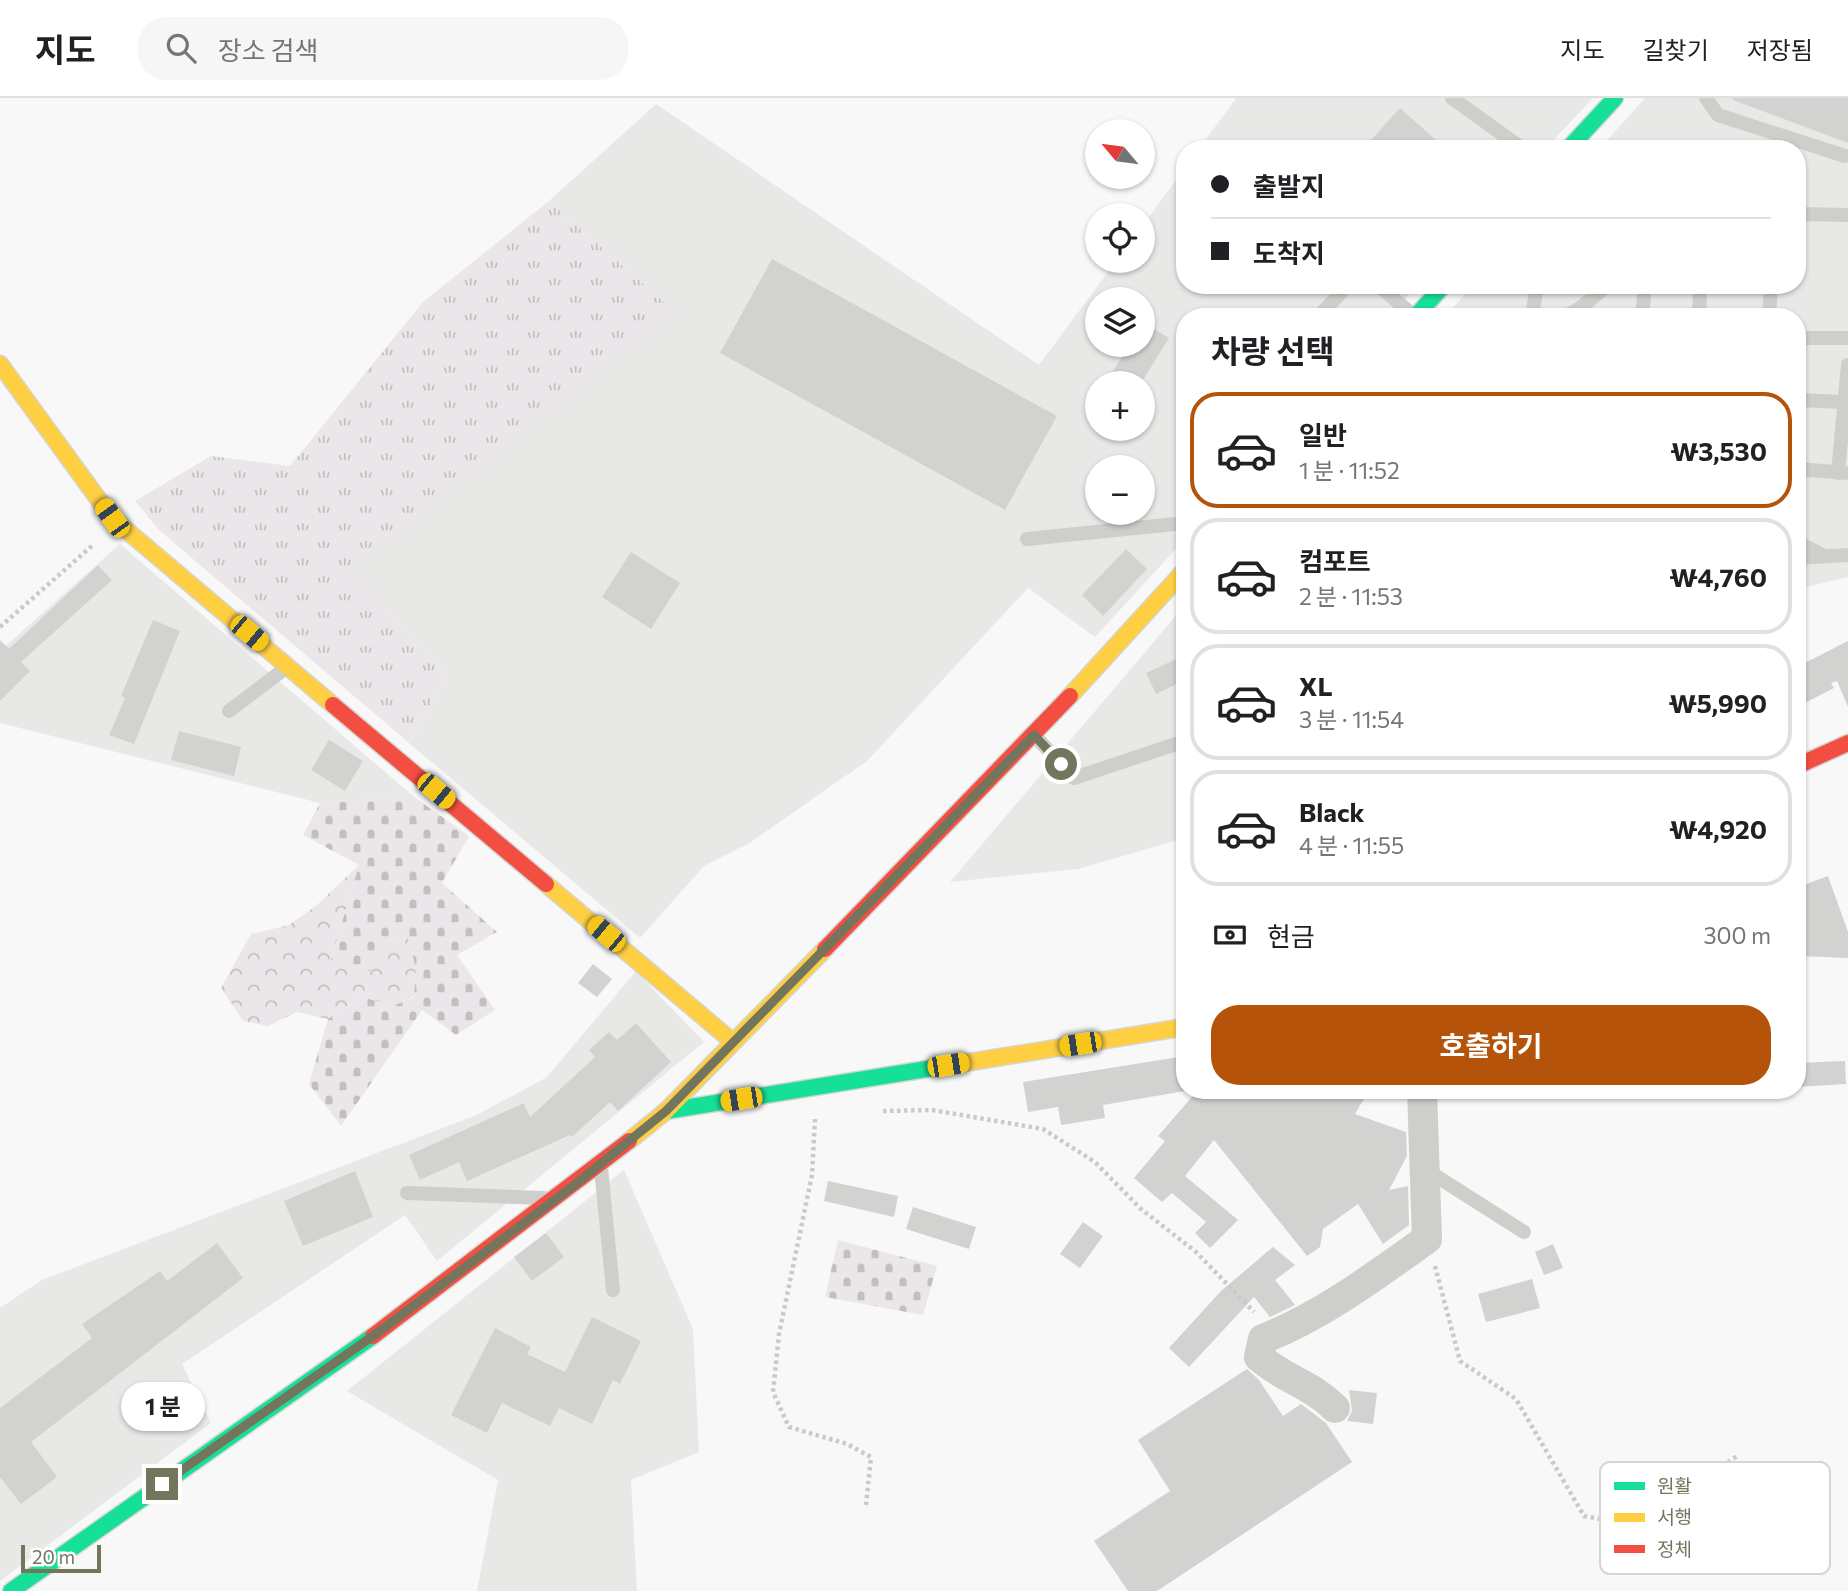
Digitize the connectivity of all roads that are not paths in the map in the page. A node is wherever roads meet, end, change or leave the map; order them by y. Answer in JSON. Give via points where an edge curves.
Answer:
{"nodes":[{"id":1,"x":1452,"y":98,"type":"edge"},
{"id":2,"x":1615,"y":98,"type":"edge"},
{"id":3,"x":1706,"y":98,"type":"edge"},
{"id":4,"x":1510,"y":140,"type":"edge"},
{"id":5,"x":1576,"y":140,"type":"edge"},
{"id":6,"x":1795,"y":140,"type":"edge"},
{"id":7,"x":1806,"y":143,"type":"edge"},
{"id":8,"x":1845,"y":156,"type":"dead end"},
{"id":9,"x":1806,"y":214,"type":"edge"},
{"id":10,"x":1848,"y":215,"type":"edge"},
{"id":11,"x":1340,"y":294,"type":"edge"},
{"id":12,"x":1388,"y":294,"type":"edge"},
{"id":13,"x":1436,"y":294,"type":"edge"},
{"id":14,"x":1597,"y":294,"type":"edge"},
{"id":15,"x":1326,"y":308,"type":"edge"},
{"id":16,"x":1405,"y":308,"type":"edge"},
{"id":17,"x":1423,"y":308,"type":"edge"},
{"id":18,"x":1580,"y":308,"type":"edge"},
{"id":19,"x":1806,"y":338,"type":"edge"},
{"id":20,"x":1848,"y":338,"type":"edge"},
{"id":21,"x":0,"y":365,"type":"edge"},
{"id":22,"x":1848,"y":365,"type":"edge"},
{"id":23,"x":1806,"y":401,"type":"edge"},
{"id":24,"x":1846,"y":403,"type":"edge"},
{"id":25,"x":1806,"y":470,"type":"edge"},
{"id":26,"x":1843,"y":473,"type":"edge"},
{"id":27,"x":1176,"y":524,"type":"edge"},
{"id":28,"x":1027,"y":538,"type":"dead end"},
{"id":29,"x":1806,"y":547,"type":"edge"},
{"id":30,"x":1848,"y":555,"type":"edge"},
{"id":31,"x":1824,"y":556,"type":"junction"},
{"id":32,"x":1806,"y":557,"type":"edge"},
{"id":33,"x":1176,"y":580,"type":"edge"},
{"id":34,"x":288,"y":666,"type":"junction"},
{"id":35,"x":229,"y":710,"type":"dead end"},
{"id":36,"x":1034,"y":735,"type":"junction"},
{"id":37,"x":1848,"y":743,"type":"edge"},
{"id":38,"x":1176,"y":744,"type":"edge"},
{"id":39,"x":1806,"y":762,"type":"edge"},
{"id":40,"x":1176,"y":1028,"type":"edge"},
{"id":41,"x":733,"y":1042,"type":"junction"},
{"id":42,"x":1423,"y":1099,"type":"edge"},
{"id":43,"x":666,"y":1111,"type":"junction"},
{"id":44,"x":601,"y":1163,"type":"junction"},
{"id":45,"x":1425,"y":1169,"type":"junction"},
{"id":46,"x":407,"y":1193,"type":"dead end"},
{"id":47,"x":556,"y":1199,"type":"junction"},
{"id":48,"x":1524,"y":1232,"type":"dead end"},
{"id":49,"x":613,"y":1290,"type":"dead end"},
{"id":50,"x":1335,"y":1408,"type":"dead end"},
{"id":51,"x":11,"y":1591,"type":"edge"}],
"edges":[{"from":1,"to":4,"type":"lane"},
{"from":2,"to":5,"type":"street"},
{"from":3,"to":6,"type":"lane","via":[[1718,115]]},
{"from":7,"to":8,"type":"lane"},
{"from":9,"to":10,"type":"lane"},
{"from":11,"to":15,"type":"lane"},
{"from":12,"to":16,"type":"lane"},
{"from":13,"to":17,"type":"street"},
{"from":14,"to":18,"type":"lane"},
{"from":19,"to":20,"type":"lane"},
{"from":21,"to":34,"type":"street","via":[[112,518]]},
{"from":22,"to":24,"type":"lane"},
{"from":23,"to":24,"type":"lane"},
{"from":24,"to":26,"type":"lane"},
{"from":25,"to":26,"type":"lane"},
{"from":27,"to":28,"type":"lane"},
{"from":29,"to":31,"type":"lane"},
{"from":30,"to":31,"type":"lane"},
{"from":31,"to":32,"type":"lane"},
{"from":33,"to":36,"type":"street"},
{"from":34,"to":35,"type":"lane"},
{"from":34,"to":41,"type":"street"},
{"from":36,"to":38,"type":"lane","via":[[1074,778]]},
{"from":36,"to":41,"type":"street"},
{"from":37,"to":39,"type":"street"},
{"from":40,"to":43,"type":"street"},
{"from":41,"to":43,"type":"street"},
{"from":42,"to":45,"type":"street"},
{"from":43,"to":44,"type":"street"},
{"from":44,"to":47,"type":"street"},
{"from":44,"to":49,"type":"lane"},
{"from":45,"to":48,"type":"lane"},
{"from":45,"to":50,"type":"street","via":[[1427,1238],[1362,1286],[1263,1339],[1259,1357],[1280,1375],[1319,1392]]},
{"from":46,"to":47,"type":"lane"},
{"from":47,"to":51,"type":"street","via":[[369,1339]]}]}
